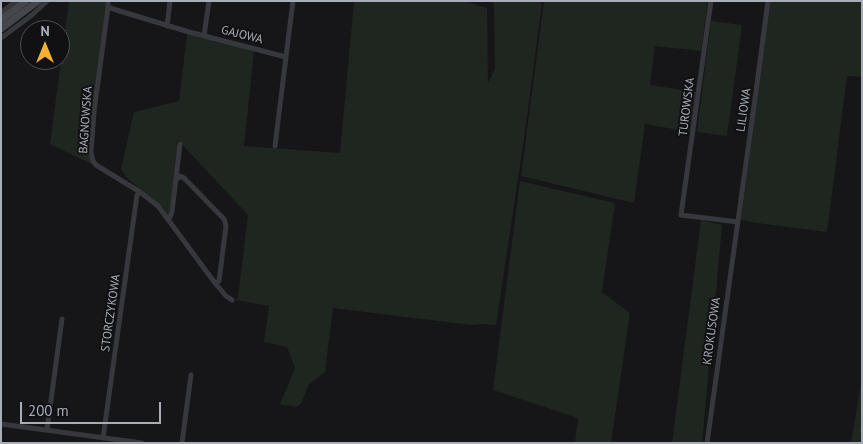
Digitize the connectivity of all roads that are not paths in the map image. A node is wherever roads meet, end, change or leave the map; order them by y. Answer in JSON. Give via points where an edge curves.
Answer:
{"nodes":[{"id":1,"x":16,"y":1,"type":"edge"},
{"id":2,"x":26,"y":1,"type":"edge"},
{"id":3,"x":38,"y":1,"type":"edge"},
{"id":4,"x":47,"y":1,"type":"edge"},
{"id":5,"x":170,"y":1,"type":"edge"},
{"id":6,"x":208,"y":1,"type":"edge"},
{"id":7,"x":293,"y":1,"type":"edge"},
{"id":8,"x":711,"y":1,"type":"edge"},
{"id":9,"x":768,"y":1,"type":"edge"},
{"id":10,"x":108,"y":4,"type":"edge"},
{"id":11,"x":1,"y":13,"type":"edge"},
{"id":12,"x":1,"y":20,"type":"edge"},
{"id":13,"x":167,"y":26,"type":"junction"},
{"id":14,"x":1,"y":29,"type":"edge"},
{"id":15,"x":204,"y":36,"type":"junction"},
{"id":16,"x":1,"y":38,"type":"edge"},
{"id":17,"x":286,"y":57,"type":"junction"},
{"id":18,"x":180,"y":144,"type":"dead end"},
{"id":19,"x":275,"y":146,"type":"dead end"},
{"id":20,"x":176,"y":180,"type":"junction"},
{"id":21,"x":140,"y":192,"type":"junction"},
{"id":22,"x":168,"y":219,"type":"junction"},
{"id":23,"x":738,"y":222,"type":"junction"},
{"id":24,"x":216,"y":283,"type":"junction"},
{"id":25,"x":232,"y":300,"type":"dead end"},
{"id":26,"x":62,"y":319,"type":"dead end"},
{"id":27,"x":191,"y":375,"type":"dead end"},
{"id":28,"x":1,"y":424,"type":"edge"},
{"id":29,"x":47,"y":430,"type":"junction"},
{"id":30,"x":103,"y":438,"type":"junction"},
{"id":31,"x":142,"y":443,"type":"edge"},
{"id":32,"x":182,"y":443,"type":"edge"},
{"id":33,"x":707,"y":443,"type":"edge"}],
"edges":[{"from":1,"to":11,"type":"street"},
{"from":2,"to":12,"type":"main road"},
{"from":3,"to":14,"type":"main road"},
{"from":4,"to":16,"type":"street"},
{"from":5,"to":13,"type":"street"},
{"from":6,"to":15,"type":"street"},
{"from":7,"to":17,"type":"street"},
{"from":8,"to":23,"type":"street","name":"TUROWSKA","via":[[681,215]]},
{"from":9,"to":23,"type":"street","name":"LILIOWA"},
{"from":10,"to":13,"type":"street","name":"GAJOWA","via":[[113,9]]},
{"from":10,"to":21,"type":"street","name":"BAGNOWSKA","via":[[91,152],[96,165]]},
{"from":13,"to":15,"type":"street","name":"GAJOWA"},
{"from":15,"to":17,"type":"street","name":"GAJOWA"},
{"from":17,"to":19,"type":"street"},
{"from":18,"to":20,"type":"street"},
{"from":20,"to":22,"type":"street","via":[[172,212]]},
{"from":20,"to":24,"type":"street","via":[[180,176],[184,178],[224,219],[226,226],[219,281]]},
{"from":21,"to":22,"type":"street","name":"BAGNOWSKA"},
{"from":21,"to":30,"type":"street","name":"STORCZYKOWA","via":[[137,195]]},
{"from":22,"to":24,"type":"street","name":"BAGNOWSKA"},
{"from":23,"to":33,"type":"street","name":"KROKUSOWA"},
{"from":24,"to":25,"type":"street","name":"BAGNOWSKA"},
{"from":26,"to":29,"type":"street"},
{"from":27,"to":32,"type":"street"},
{"from":28,"to":29,"type":"street"},
{"from":29,"to":30,"type":"street"},
{"from":30,"to":31,"type":"street"}]}
